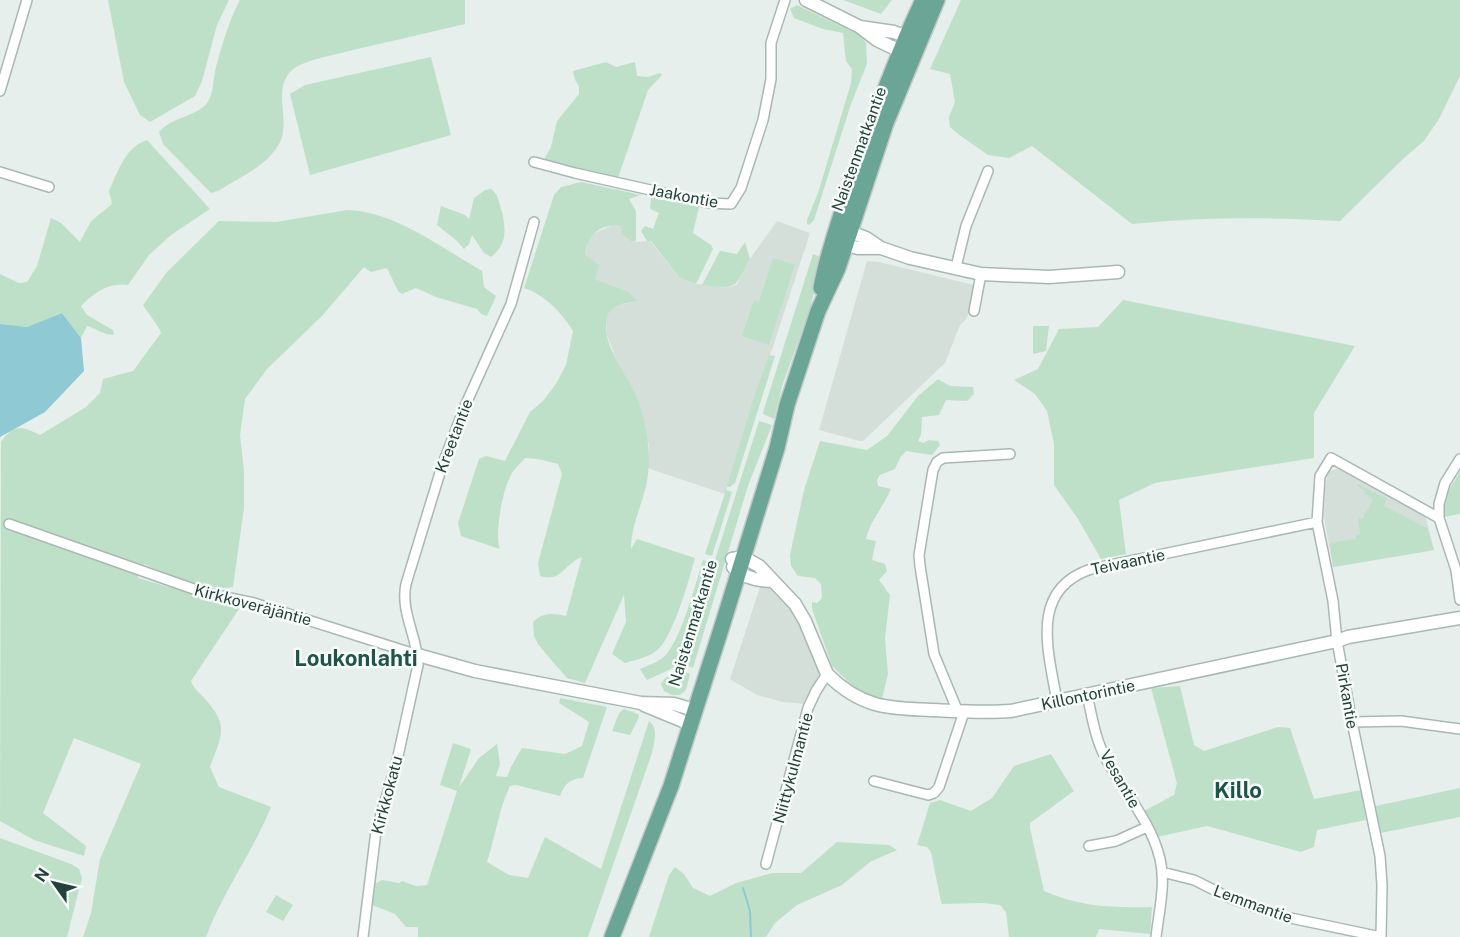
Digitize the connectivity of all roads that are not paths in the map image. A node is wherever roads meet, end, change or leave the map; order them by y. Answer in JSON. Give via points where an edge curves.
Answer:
{"nodes":[{"id":1,"x":27,"y":0,"type":"edge"},
{"id":2,"x":785,"y":0,"type":"edge"},
{"id":3,"x":806,"y":0,"type":"edge"},
{"id":4,"x":923,"y":0,"type":"edge"},
{"id":5,"x":937,"y":0,"type":"edge"},
{"id":6,"x":909,"y":47,"type":"junction"},
{"id":7,"x":0,"y":91,"type":"edge"},
{"id":8,"x":534,"y":162,"type":"dead end"},
{"id":9,"x":988,"y":171,"type":"dead end"},
{"id":10,"x":0,"y":172,"type":"edge"},
{"id":11,"x":49,"y":187,"type":"dead end"},
{"id":12,"x":534,"y":222,"type":"dead end"},
{"id":13,"x":841,"y":236,"type":"junction"},
{"id":14,"x":956,"y":267,"type":"junction"},
{"id":15,"x":1118,"y":272,"type":"dead end"},
{"id":16,"x":981,"y":274,"type":"junction"},
{"id":17,"x":974,"y":311,"type":"dead end"},
{"id":18,"x":1010,"y":454,"type":"dead end"},
{"id":19,"x":1460,"y":459,"type":"edge"},
{"id":20,"x":1439,"y":518,"type":"junction"},
{"id":21,"x":1317,"y":522,"type":"junction"},
{"id":22,"x":9,"y":524,"type":"dead end"},
{"id":23,"x":736,"y":563,"type":"junction"},
{"id":24,"x":1458,"y":570,"type":"edge"},
{"id":25,"x":1460,"y":600,"type":"edge"},
{"id":26,"x":1460,"y":618,"type":"edge"},
{"id":27,"x":1337,"y":641,"type":"junction"},
{"id":28,"x":418,"y":654,"type":"junction"},
{"id":29,"x":827,"y":674,"type":"junction"},
{"id":30,"x":1087,"y":695,"type":"junction"},
{"id":31,"x":1058,"y":702,"type":"junction"},
{"id":32,"x":961,"y":712,"type":"junction"},
{"id":33,"x":688,"y":715,"type":"junction"},
{"id":34,"x":1352,"y":722,"type":"junction"},
{"id":35,"x":1460,"y":729,"type":"edge"},
{"id":36,"x":874,"y":781,"type":"dead end"},
{"id":37,"x":1147,"y":827,"type":"junction"},
{"id":38,"x":1089,"y":846,"type":"dead end"},
{"id":39,"x":766,"y":864,"type":"dead end"},
{"id":40,"x":1162,"y":872,"type":"junction"},
{"id":41,"x":632,"y":888,"type":"junction"},
{"id":42,"x":363,"y":937,"type":"edge"},
{"id":43,"x":612,"y":937,"type":"edge"},
{"id":44,"x":619,"y":937,"type":"edge"},
{"id":45,"x":1156,"y":937,"type":"edge"},
{"id":46,"x":1381,"y":937,"type":"edge"}],
"edges":[{"from":1,"to":7,"type":"street"},
{"from":2,"to":8,"type":"street","name":"Jaakontie","via":[[771,43],[771,79],[763,120],[735,202],[708,202]]},
{"from":3,"to":6,"type":"street","via":[[861,27],[894,32]]},
{"from":4,"to":6,"type":"main road","name":"Naistenmatkantie"},
{"from":5,"to":6,"type":"main road","name":"Naistenmatkantie"},
{"from":6,"to":13,"type":"main road","name":"Naistenmatkantie","via":[[886,123]]},
{"from":9,"to":14,"type":"street","via":[[966,226]]},
{"from":10,"to":11,"type":"street"},
{"from":12,"to":28,"type":"street","name":"Kreetantie","via":[[510,304],[442,466],[406,584],[406,615]]},
{"from":13,"to":14,"type":"street","via":[[867,249],[881,248]]},
{"from":13,"to":23,"type":"main road","name":"Naistenmatkantie","via":[[823,277],[818,310],[777,448]]},
{"from":14,"to":16,"type":"street"},
{"from":15,"to":16,"type":"street","via":[[1049,277]]},
{"from":16,"to":17,"type":"street"},
{"from":18,"to":32,"type":"street","via":[[943,458],[933,470],[920,566],[934,654]]},
{"from":19,"to":20,"type":"street","via":[[1440,495]]},
{"from":20,"to":21,"type":"street","name":"Pirkantie","via":[[1331,458],[1320,476]]},
{"from":20,"to":24,"type":"street"},
{"from":21,"to":27,"type":"street","name":"Pirkantie"},
{"from":21,"to":31,"type":"street","name":"Teivaantie","via":[[1091,569],[1070,580],[1053,597],[1047,618]]},
{"from":22,"to":28,"type":"street","name":"Kirkkoveräjäntie","via":[[163,580],[254,603]]},
{"from":23,"to":29,"type":"street","name":"Killontorintie","via":[[755,580],[773,581],[789,597],[799,610]]},
{"from":23,"to":33,"type":"main road","name":"Naistenmatkantie"},
{"from":24,"to":25,"type":"street"},
{"from":26,"to":27,"type":"street","name":"Killontorintie"},
{"from":27,"to":30,"type":"street","name":"Killontorintie"},
{"from":27,"to":34,"type":"street","name":"Pirkantie"},
{"from":28,"to":33,"type":"street","name":"Kirkkoveräjäntie","via":[[475,671],[641,703],[674,704]]},
{"from":28,"to":42,"type":"street","name":"Kirkkokatu","via":[[396,765],[376,831]]},
{"from":29,"to":32,"type":"street","name":"Killontorintie","via":[[876,704]]},
{"from":29,"to":39,"type":"street","name":"Niittykulmantie","via":[[808,708]]},
{"from":30,"to":31,"type":"street","name":"Killontorintie"},
{"from":30,"to":37,"type":"street","name":"Vesantie","via":[[1106,758]]},
{"from":31,"to":32,"type":"street","name":"Killontorintie","via":[[1011,711]]},
{"from":32,"to":36,"type":"street","via":[[939,788],[934,793],[928,795]]},
{"from":33,"to":41,"type":"main road","name":"Naistenmatkantie","via":[[655,805]]},
{"from":34,"to":35,"type":"street","via":[[1401,721]]},
{"from":34,"to":46,"type":"street","name":"Pirkantie","via":[[1380,855]]},
{"from":37,"to":38,"type":"street","name":"Vesantie","via":[[1116,841]]},
{"from":37,"to":40,"type":"street","name":"Vesantie"},
{"from":40,"to":45,"type":"street","name":"Vesantie"},
{"from":40,"to":46,"type":"street","name":"Lemmantie","via":[[1194,880],[1281,916]]},
{"from":41,"to":43,"type":"main road","name":"Naistenmatkantie"},
{"from":41,"to":44,"type":"main road","name":"Naistenmatkantie"}]}
